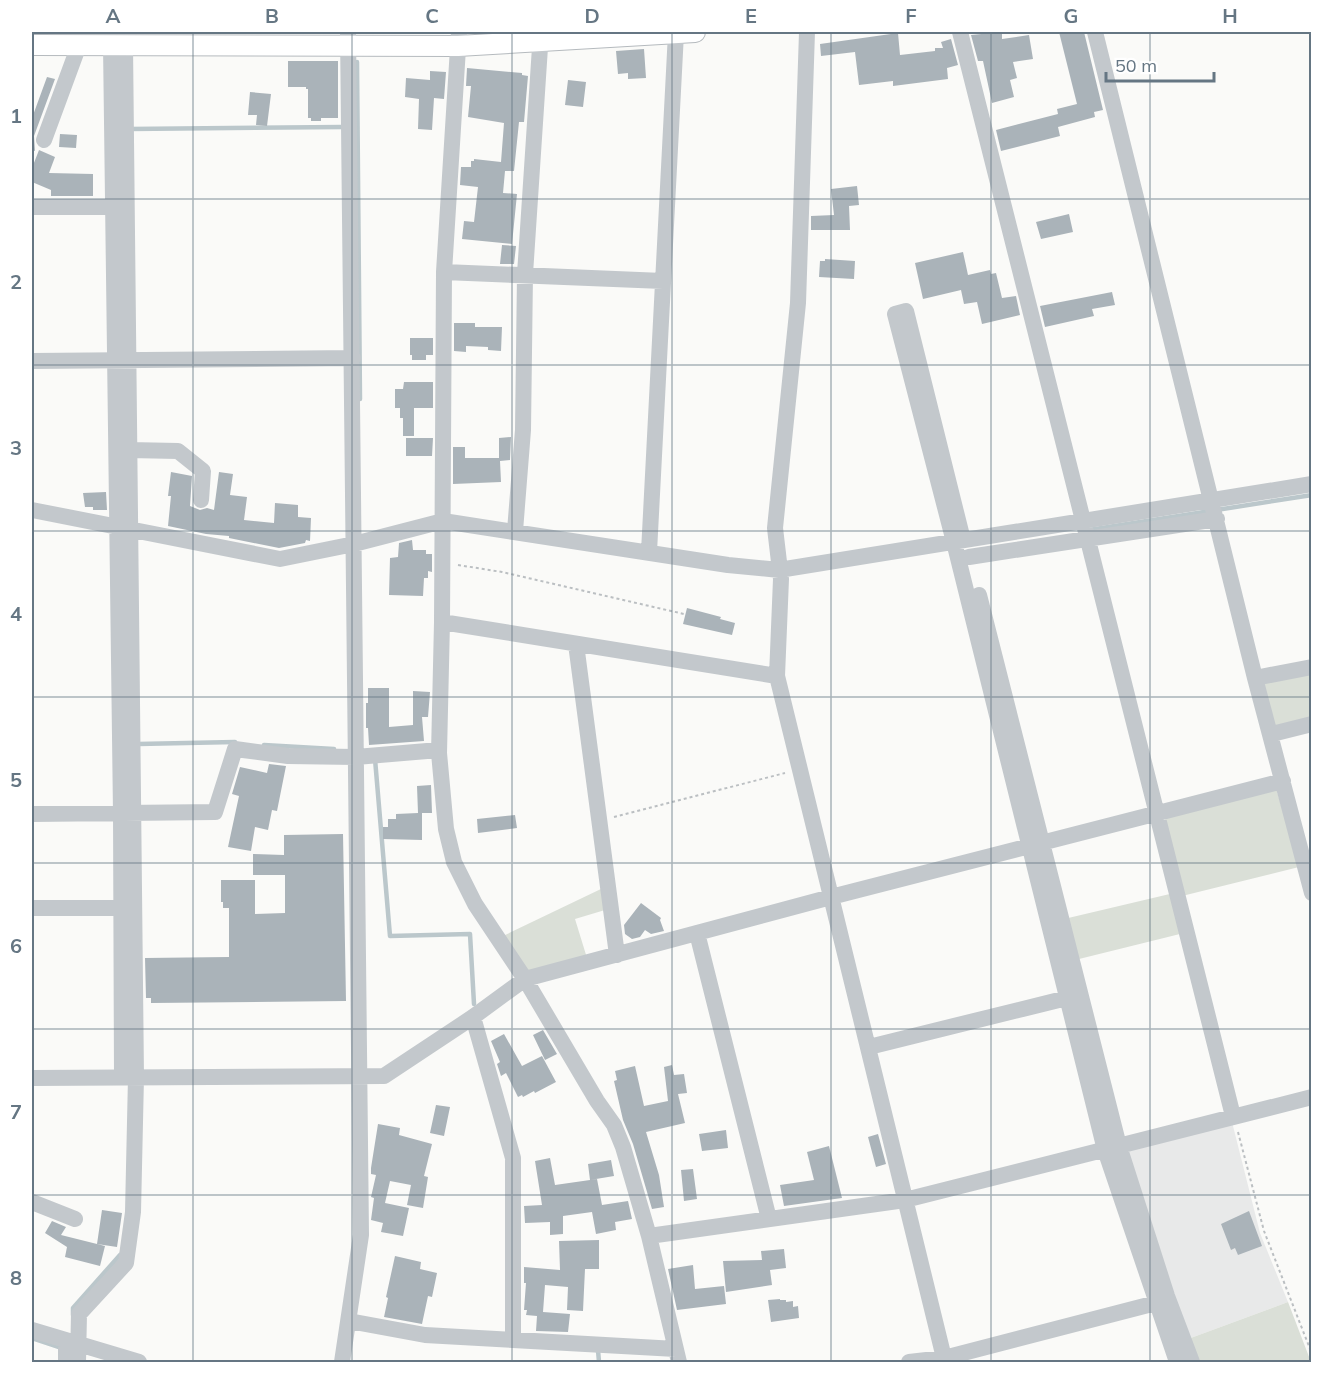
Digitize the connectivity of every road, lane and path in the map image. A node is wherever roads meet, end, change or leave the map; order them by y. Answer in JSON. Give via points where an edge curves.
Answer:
{"nodes":[{"id":1,"x":685,"y":32,"type":"edge"},
{"id":2,"x":807,"y":32,"type":"edge"},
{"id":3,"x":960,"y":32,"type":"edge"},
{"id":4,"x":1095,"y":32,"type":"edge"},
{"id":5,"x":540,"y":36,"type":"edge"},
{"id":6,"x":349,"y":39,"type":"edge"},
{"id":7,"x":458,"y":39,"type":"edge"},
{"id":8,"x":116,"y":42,"type":"edge"},
{"id":9,"x":32,"y":45,"type":"edge"},
{"id":10,"x":79,"y":45,"type":"junction"},
{"id":11,"x":44,"y":140,"type":"dead end"},
{"id":12,"x":32,"y":207,"type":"edge"},
{"id":13,"x":120,"y":207,"type":"junction"},
{"id":14,"x":444,"y":272,"type":"junction"},
{"id":15,"x":525,"y":274,"type":"junction"},
{"id":16,"x":663,"y":281,"type":"junction"},
{"id":17,"x":353,"y":358,"type":"junction"},
{"id":18,"x":122,"y":361,"type":"junction"},
{"id":19,"x":32,"y":362,"type":"edge"},
{"id":20,"x":129,"y":450,"type":"junction"},
{"id":21,"x":1311,"y":484,"type":"edge"},
{"id":22,"x":201,"y":500,"type":"dead end"},
{"id":23,"x":32,"y":510,"type":"edge"},
{"id":24,"x":1215,"y":510,"type":"junction"},
{"id":25,"x":443,"y":521,"type":"junction"},
{"id":26,"x":124,"y":528,"type":"junction"},
{"id":27,"x":1085,"y":530,"type":"junction"},
{"id":28,"x":514,"y":531,"type":"junction"},
{"id":29,"x":354,"y":544,"type":"junction"},
{"id":30,"x":964,"y":546,"type":"junction"},
{"id":31,"x":649,"y":552,"type":"junction"},
{"id":32,"x":442,"y":562,"type":"junction"},
{"id":33,"x":779,"y":570,"type":"junction"},
{"id":34,"x":684,"y":614,"type":"dead end"},
{"id":35,"x":442,"y":622,"type":"junction"},
{"id":36,"x":576,"y":644,"type":"junction"},
{"id":37,"x":1311,"y":666,"type":"edge"},
{"id":38,"x":777,"y":676,"type":"junction"},
{"id":39,"x":1255,"y":678,"type":"junction"},
{"id":40,"x":1311,"y":724,"type":"edge"},
{"id":41,"x":1272,"y":734,"type":"junction"},
{"id":42,"x":439,"y":750,"type":"junction"},
{"id":43,"x":356,"y":757,"type":"junction"},
{"id":44,"x":800,"y":769,"type":"junction"},
{"id":45,"x":1283,"y":781,"type":"junction"},
{"id":46,"x":127,"y":813,"type":"junction"},
{"id":47,"x":32,"y":814,"type":"edge"},
{"id":48,"x":1158,"y":814,"type":"junction"},
{"id":49,"x":599,"y":820,"type":"junction"},
{"id":50,"x":1036,"y":845,"type":"junction"},
{"id":51,"x":1311,"y":893,"type":"edge"},
{"id":52,"x":831,"y":897,"type":"junction"},
{"id":53,"x":32,"y":908,"type":"edge"},
{"id":54,"x":127,"y":908,"type":"junction"},
{"id":55,"x":697,"y":933,"type":"junction"},
{"id":56,"x":617,"y":955,"type":"junction"},
{"id":57,"x":525,"y":980,"type":"junction"},
{"id":58,"x":1067,"y":998,"type":"junction"},
{"id":59,"x":473,"y":1017,"type":"junction"},
{"id":60,"x":869,"y":1047,"type":"junction"},
{"id":61,"x":360,"y":1075,"type":"junction"},
{"id":62,"x":32,"y":1077,"type":"edge"},
{"id":63,"x":129,"y":1077,"type":"junction"},
{"id":64,"x":1311,"y":1097,"type":"edge"},
{"id":65,"x":1233,"y":1116,"type":"junction"},
{"id":66,"x":1112,"y":1148,"type":"junction"},
{"id":67,"x":905,"y":1200,"type":"junction"},
{"id":68,"x":32,"y":1202,"type":"edge"},
{"id":69,"x":75,"y":1219,"type":"dead end"},
{"id":70,"x":769,"y":1219,"type":"junction"},
{"id":71,"x":649,"y":1236,"type":"junction"},
{"id":72,"x":1156,"y":1303,"type":"junction"},
{"id":73,"x":349,"y":1321,"type":"junction"},
{"id":74,"x":32,"y":1330,"type":"edge"},
{"id":75,"x":513,"y":1340,"type":"junction"},
{"id":76,"x":72,"y":1342,"type":"junction"},
{"id":77,"x":1311,"y":1354,"type":"edge"},
{"id":78,"x":678,"y":1356,"type":"edge"},
{"id":79,"x":944,"y":1360,"type":"edge"},
{"id":80,"x":66,"y":1362,"type":"edge"},
{"id":81,"x":78,"y":1362,"type":"edge"},
{"id":82,"x":139,"y":1362,"type":"edge"},
{"id":83,"x":342,"y":1362,"type":"edge"},
{"id":84,"x":909,"y":1362,"type":"edge"},
{"id":85,"x":1177,"y":1362,"type":"edge"},
{"id":86,"x":1192,"y":1362,"type":"edge"}],
"edges":[{"from":1,"to":5,"type":"main road"},
{"from":1,"to":16,"type":"street"},
{"from":2,"to":33,"type":"street","via":[[798,303],[775,528]]},
{"from":3,"to":27,"type":"street"},
{"from":4,"to":24,"type":"street"},
{"from":5,"to":7,"type":"main road"},
{"from":5,"to":15,"type":"street"},
{"from":6,"to":7,"type":"main road"},
{"from":6,"to":8,"type":"main road"},
{"from":6,"to":17,"type":"street"},
{"from":7,"to":14,"type":"street"},
{"from":8,"to":10,"type":"main road"},
{"from":8,"to":13,"type":"street"},
{"from":9,"to":10,"type":"main road"},
{"from":10,"to":11,"type":"street"},
{"from":12,"to":13,"type":"street"},
{"from":13,"to":18,"type":"street"},
{"from":14,"to":15,"type":"street"},
{"from":14,"to":25,"type":"street"},
{"from":15,"to":16,"type":"street"},
{"from":15,"to":28,"type":"street","via":[[523,430]]},
{"from":16,"to":31,"type":"street"},
{"from":17,"to":18,"type":"street"},
{"from":17,"to":29,"type":"street"},
{"from":18,"to":19,"type":"street"},
{"from":18,"to":20,"type":"street"},
{"from":18,"to":26,"type":"street"},
{"from":20,"to":22,"type":"street","via":[[178,451],[203,471]]},
{"from":20,"to":26,"type":"street"},
{"from":21,"to":24,"type":"street"},
{"from":23,"to":26,"type":"street"},
{"from":24,"to":27,"type":"street"},
{"from":24,"to":39,"type":"street"},
{"from":25,"to":28,"type":"street"},
{"from":25,"to":29,"type":"street"},
{"from":25,"to":32,"type":"street"},
{"from":26,"to":29,"type":"street","via":[[280,560]]},
{"from":26,"to":46,"type":"street"},
{"from":27,"to":30,"type":"street"},
{"from":27,"to":48,"type":"street"},
{"from":28,"to":31,"type":"street"},
{"from":29,"to":43,"type":"street"},
{"from":30,"to":30,"type":"street","via":[[895,314],[906,311]]},
{"from":30,"to":33,"type":"street"},
{"from":30,"to":50,"type":"street"},
{"from":31,"to":33,"type":"street"},
{"from":32,"to":34,"type":"path"},
{"from":32,"to":35,"type":"street"},
{"from":33,"to":38,"type":"street"},
{"from":35,"to":36,"type":"street"},
{"from":35,"to":42,"type":"street"},
{"from":36,"to":38,"type":"street"},
{"from":36,"to":49,"type":"street"},
{"from":37,"to":39,"type":"street"},
{"from":38,"to":44,"type":"street"},
{"from":39,"to":41,"type":"street"},
{"from":40,"to":41,"type":"street"},
{"from":41,"to":45,"type":"street"},
{"from":42,"to":43,"type":"street"},
{"from":42,"to":57,"type":"street","via":[[446,829],[454,862],[475,904]]},
{"from":43,"to":46,"type":"street","via":[[288,756],[235,749],[215,812]]},
{"from":43,"to":61,"type":"street"},
{"from":44,"to":49,"type":"path"},
{"from":44,"to":52,"type":"street"},
{"from":45,"to":48,"type":"street"},
{"from":45,"to":51,"type":"street"},
{"from":46,"to":47,"type":"street"},
{"from":46,"to":54,"type":"street"},
{"from":48,"to":50,"type":"street"},
{"from":48,"to":65,"type":"street"},
{"from":49,"to":56,"type":"street"},
{"from":50,"to":52,"type":"street"},
{"from":50,"to":58,"type":"street"},
{"from":50,"to":66,"type":"street"},
{"from":52,"to":55,"type":"street"},
{"from":52,"to":60,"type":"street"},
{"from":53,"to":54,"type":"street"},
{"from":54,"to":63,"type":"street"},
{"from":55,"to":56,"type":"street"},
{"from":55,"to":70,"type":"street"},
{"from":56,"to":57,"type":"street"},
{"from":57,"to":59,"type":"street"},
{"from":57,"to":71,"type":"street","via":[[614,1125]]},
{"from":58,"to":60,"type":"street"},
{"from":58,"to":66,"type":"street"},
{"from":59,"to":61,"type":"street","via":[[384,1076]]},
{"from":59,"to":75,"type":"street","via":[[513,1158]]},
{"from":60,"to":67,"type":"street"},
{"from":61,"to":63,"type":"street"},
{"from":61,"to":73,"type":"street","via":[[361,1235]]},
{"from":62,"to":63,"type":"street"},
{"from":63,"to":76,"type":"street","via":[[133,1212],[126,1263],[79,1314]]},
{"from":64,"to":65,"type":"street"},
{"from":65,"to":66,"type":"street"},
{"from":65,"to":77,"type":"path","via":[[1264,1231]]},
{"from":66,"to":67,"type":"street"},
{"from":66,"to":72,"type":"street"},
{"from":66,"to":86,"type":"street"},
{"from":67,"to":70,"type":"street"},
{"from":67,"to":79,"type":"street"},
{"from":68,"to":69,"type":"street"},
{"from":70,"to":71,"type":"street"},
{"from":71,"to":78,"type":"street"},
{"from":72,"to":79,"type":"street"},
{"from":72,"to":85,"type":"street"},
{"from":73,"to":75,"type":"street","via":[[425,1335]]},
{"from":73,"to":83,"type":"street"},
{"from":74,"to":76,"type":"street"},
{"from":75,"to":78,"type":"street"},
{"from":76,"to":80,"type":"street"},
{"from":76,"to":81,"type":"street"},
{"from":76,"to":82,"type":"street"},
{"from":79,"to":84,"type":"street"}]}
